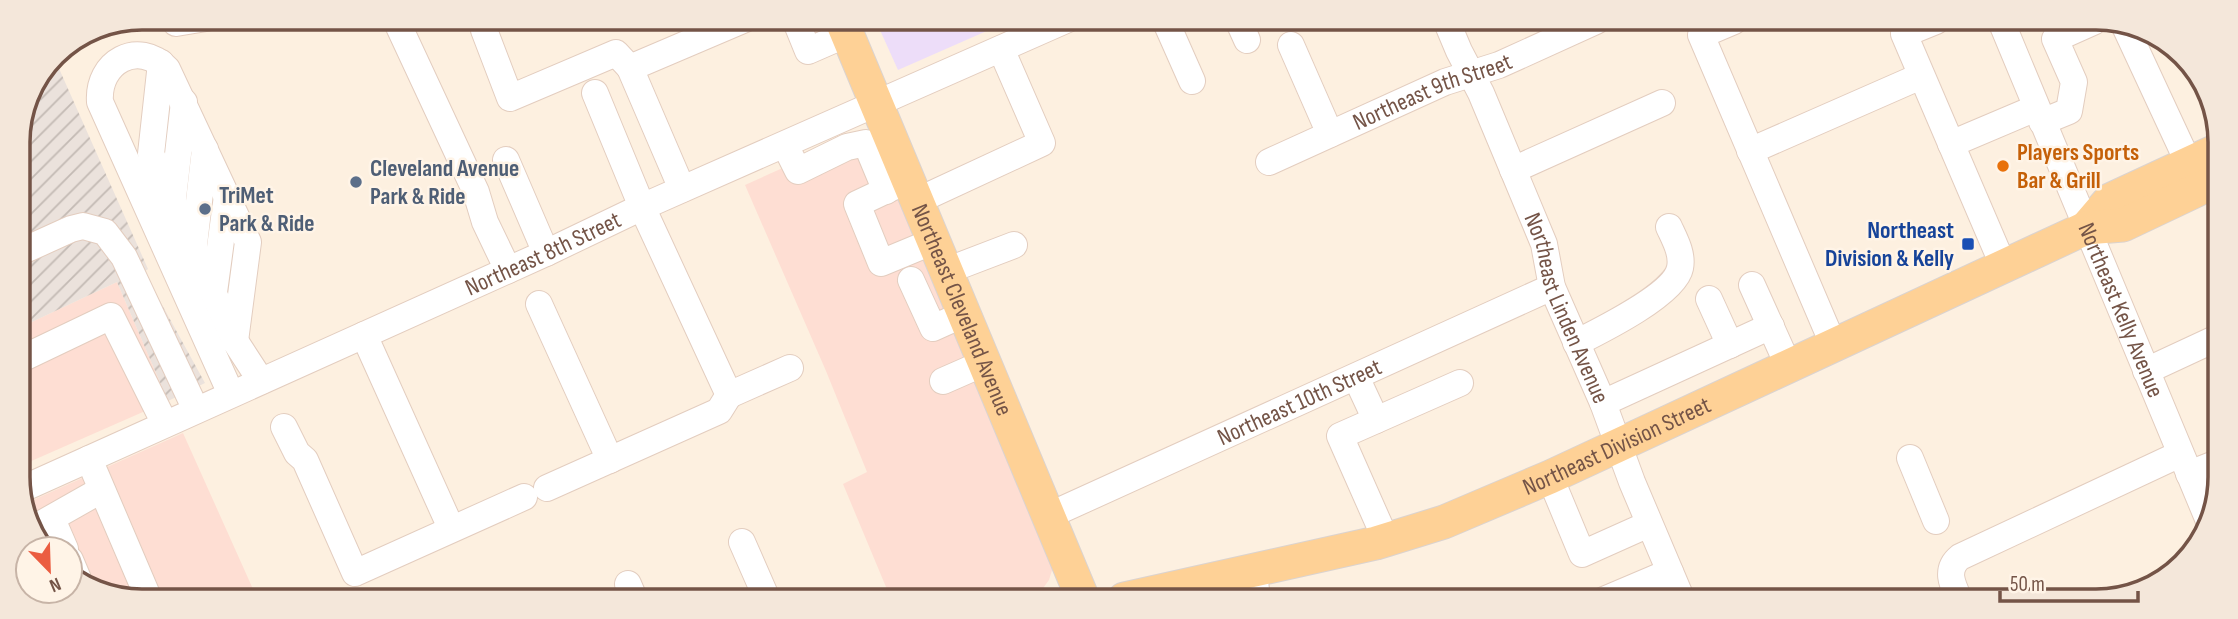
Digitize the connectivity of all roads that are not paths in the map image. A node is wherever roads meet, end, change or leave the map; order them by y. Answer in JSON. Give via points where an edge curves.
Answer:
{"nodes":[{"id":1,"x":400,"y":30,"type":"edge"},
{"id":2,"x":484,"y":30,"type":"dead end"},
{"id":3,"x":720,"y":30,"type":"edge"},
{"id":4,"x":799,"y":30,"type":"edge"},
{"id":5,"x":840,"y":30,"type":"edge"},
{"id":6,"x":845,"y":30,"type":"edge"},
{"id":7,"x":1043,"y":30,"type":"edge"},
{"id":8,"x":1169,"y":30,"type":"edge"},
{"id":9,"x":1451,"y":30,"type":"edge"},
{"id":10,"x":1574,"y":30,"type":"edge"},
{"id":11,"x":1713,"y":30,"type":"edge"},
{"id":12,"x":1914,"y":30,"type":"edge"},
{"id":13,"x":2005,"y":30,"type":"edge"},
{"id":14,"x":2075,"y":30,"type":"edge"},
{"id":15,"x":2131,"y":36,"type":"edge"},
{"id":16,"x":1291,"y":45,"type":"dead end"},
{"id":17,"x":1001,"y":49,"type":"junction"},
{"id":18,"x":630,"y":68,"type":"junction"},
{"id":19,"x":1471,"y":74,"type":"junction"},
{"id":20,"x":1921,"y":76,"type":"junction"},
{"id":21,"x":1192,"y":81,"type":"dead end"},
{"id":22,"x":595,"y":93,"type":"dead end"},
{"id":23,"x":1662,"y":103,"type":"dead end"},
{"id":24,"x":877,"y":105,"type":"junction"},
{"id":25,"x":2039,"y":115,"type":"junction"},
{"id":26,"x":1330,"y":134,"type":"junction"},
{"id":27,"x":200,"y":138,"type":"junction"},
{"id":28,"x":1951,"y":144,"type":"junction"},
{"id":29,"x":785,"y":145,"type":"junction"},
{"id":30,"x":1750,"y":151,"type":"junction"},
{"id":31,"x":2203,"y":157,"type":"edge"},
{"id":32,"x":506,"y":160,"type":"dead end"},
{"id":33,"x":1269,"y":162,"type":"dead end"},
{"id":34,"x":1513,"y":170,"type":"junction"},
{"id":35,"x":2208,"y":185,"type":"edge"},
{"id":36,"x":682,"y":190,"type":"junction"},
{"id":37,"x":904,"y":190,"type":"junction"},
{"id":38,"x":642,"y":207,"type":"junction"},
{"id":39,"x":1669,"y":227,"type":"dead end"},
{"id":40,"x":2085,"y":228,"type":"junction"},
{"id":41,"x":1014,"y":244,"type":"dead end"},
{"id":42,"x":30,"y":248,"type":"edge"},
{"id":43,"x":546,"y":253,"type":"junction"},
{"id":44,"x":199,"y":259,"type":"junction"},
{"id":45,"x":941,"y":259,"type":"junction"},
{"id":46,"x":881,"y":263,"type":"junction"},
{"id":47,"x":2003,"y":265,"type":"junction"},
{"id":48,"x":508,"y":270,"type":"junction"},
{"id":49,"x":911,"y":280,"type":"junction"},
{"id":50,"x":1752,"y":285,"type":"dead end"},
{"id":51,"x":1552,"y":287,"type":"junction"},
{"id":52,"x":1709,"y":299,"type":"dead end"},
{"id":53,"x":539,"y":304,"type":"dead end"},
{"id":54,"x":964,"y":314,"type":"junction"},
{"id":55,"x":1771,"y":326,"type":"junction"},
{"id":56,"x":364,"y":335,"type":"junction"},
{"id":57,"x":2208,"y":342,"type":"edge"},
{"id":58,"x":1576,"y":343,"type":"junction"},
{"id":59,"x":1833,"y":344,"type":"junction"},
{"id":60,"x":1730,"y":345,"type":"junction"},
{"id":61,"x":30,"y":355,"type":"edge"},
{"id":62,"x":984,"y":363,"type":"junction"},
{"id":63,"x":1788,"y":365,"type":"junction"},
{"id":64,"x":790,"y":368,"type":"dead end"},
{"id":65,"x":2146,"y":370,"type":"junction"},
{"id":66,"x":1356,"y":377,"type":"junction"},
{"id":67,"x":261,"y":381,"type":"junction"},
{"id":68,"x":943,"y":381,"type":"dead end"},
{"id":69,"x":1461,"y":383,"type":"dead end"},
{"id":70,"x":231,"y":394,"type":"junction"},
{"id":71,"x":729,"y":395,"type":"junction"},
{"id":72,"x":1603,"y":403,"type":"junction"},
{"id":73,"x":196,"y":410,"type":"junction"},
{"id":74,"x":1376,"y":420,"type":"junction"},
{"id":75,"x":165,"y":424,"type":"junction"},
{"id":76,"x":284,"y":426,"type":"dead end"},
{"id":77,"x":1618,"y":444,"type":"junction"},
{"id":78,"x":1910,"y":458,"type":"dead end"},
{"id":79,"x":89,"y":459,"type":"junction"},
{"id":80,"x":610,"y":460,"type":"junction"},
{"id":81,"x":2208,"y":463,"type":"edge"},
{"id":82,"x":2185,"y":464,"type":"junction"},
{"id":83,"x":1550,"y":477,"type":"junction"},
{"id":84,"x":31,"y":485,"type":"edge"},
{"id":85,"x":101,"y":490,"type":"junction"},
{"id":86,"x":2203,"y":508,"type":"edge"},
{"id":87,"x":1048,"y":516,"type":"junction"},
{"id":88,"x":1936,"y":521,"type":"dead end"},
{"id":89,"x":43,"y":523,"type":"edge"},
{"id":90,"x":1649,"y":524,"type":"junction"},
{"id":91,"x":451,"y":528,"type":"junction"},
{"id":92,"x":1386,"y":540,"type":"junction"},
{"id":93,"x":742,"y":542,"type":"dead end"},
{"id":94,"x":1670,"y":572,"type":"junction"},
{"id":95,"x":1256,"y":585,"type":"edge"},
{"id":96,"x":144,"y":589,"type":"edge"},
{"id":97,"x":763,"y":589,"type":"edge"},
{"id":98,"x":1079,"y":589,"type":"edge"},
{"id":99,"x":1218,"y":589,"type":"edge"},
{"id":100,"x":1630,"y":589,"type":"edge"},
{"id":101,"x":1677,"y":589,"type":"edge"},
{"id":102,"x":1954,"y":589,"type":"edge"}],
"edges":[{"from":1,"to":48,"type":"street"},
{"from":2,"to":18,"type":"street","via":[[510,97],[616,53]]},
{"from":3,"to":18,"type":"street"},
{"from":4,"to":5,"type":"street","via":[[808,51]]},
{"from":6,"to":24,"type":"main road","name":"Northeast Cleveland Avenue"},
{"from":7,"to":17,"type":"street","name":"Northeast 8th Street"},
{"from":8,"to":21,"type":"street"},
{"from":9,"to":19,"type":"street","name":"Northeast Linden Avenue"},
{"from":10,"to":19,"type":"street","name":"Northeast 9th Street"},
{"from":11,"to":30,"type":"street","via":[[1701,35]]},
{"from":12,"to":20,"type":"street","via":[[1904,34]]},
{"from":13,"to":25,"type":"street","name":"Northeast Kelly Avenue"},
{"from":14,"to":25,"type":"street","via":[[2055,39],[2074,82],[2069,111]]},
{"from":15,"to":31,"type":"street"},
{"from":16,"to":26,"type":"street"},
{"from":17,"to":24,"type":"street","name":"Northeast 8th Street"},
{"from":17,"to":37,"type":"street","via":[[1042,143]]},
{"from":18,"to":36,"type":"street"},
{"from":19,"to":26,"type":"street","name":"Northeast 9th Street"},
{"from":19,"to":34,"type":"street","name":"Northeast Linden Avenue"},
{"from":20,"to":28,"type":"street"},
{"from":20,"to":30,"type":"street"},
{"from":22,"to":38,"type":"street"},
{"from":23,"to":34,"type":"street"},
{"from":24,"to":29,"type":"street","name":"Northeast 8th Street"},
{"from":24,"to":37,"type":"main road","name":"Northeast Cleveland Avenue"},
{"from":25,"to":28,"type":"street"},
{"from":25,"to":40,"type":"street","name":"Northeast Kelly Avenue"},
{"from":26,"to":33,"type":"street","name":"Northeast 9th Street"},
{"from":27,"to":44,"type":"street"},
{"from":27,"to":44,"type":"street"},
{"from":27,"to":44,"type":"street"},
{"from":27,"to":44,"type":"street","via":[[152,154]]},
{"from":27,"to":44,"type":"street","via":[[248,242]]},
{"from":27,"to":70,"type":"street","via":[[144,55],[113,64],[102,79],[100,102]]},
{"from":28,"to":47,"type":"street"},
{"from":29,"to":36,"type":"street","name":"Northeast 8th Street"},
{"from":29,"to":37,"type":"street","via":[[799,171],[847,147],[866,143]]},
{"from":30,"to":59,"type":"street"},
{"from":31,"to":40,"type":"main road","name":"Northeast Division Street","via":[[2110,200]]},
{"from":32,"to":43,"type":"street"},
{"from":34,"to":51,"type":"street","name":"Northeast Linden Avenue","via":[[1544,244]]},
{"from":35,"to":40,"type":"main road","name":"Northeast Division Street","via":[[2123,225]]},
{"from":36,"to":38,"type":"street","name":"Northeast 8th Street"},
{"from":37,"to":45,"type":"main road","name":"Northeast Cleveland Avenue"},
{"from":37,"to":46,"type":"street","via":[[857,204]]},
{"from":38,"to":43,"type":"street","name":"Northeast 8th Street"},
{"from":38,"to":71,"type":"street"},
{"from":39,"to":58,"type":"street","via":[[1681,262],[1672,284]]},
{"from":40,"to":47,"type":"main road","name":"Northeast Division Street"},
{"from":40,"to":65,"type":"street","name":"Northeast Kelly Avenue"},
{"from":41,"to":45,"type":"street"},
{"from":42,"to":73,"type":"street","via":[[83,226],[105,232],[124,257]]},
{"from":43,"to":48,"type":"street","name":"Northeast 8th Street"},
{"from":44,"to":67,"type":"street"},
{"from":45,"to":46,"type":"street"},
{"from":45,"to":49,"type":"street"},
{"from":45,"to":54,"type":"main road","name":"Northeast Cleveland Avenue"},
{"from":46,"to":49,"type":"street"},
{"from":47,"to":59,"type":"main road","name":"Northeast Division Street"},
{"from":48,"to":56,"type":"street","name":"Northeast 8th Street"},
{"from":49,"to":54,"type":"street","via":[[933,328]]},
{"from":50,"to":55,"type":"street"},
{"from":51,"to":58,"type":"street","name":"Northeast Linden Avenue"},
{"from":51,"to":66,"type":"street","name":"Northeast 10th Street"},
{"from":52,"to":60,"type":"street"},
{"from":53,"to":80,"type":"street"},
{"from":54,"to":62,"type":"main road","name":"Northeast Cleveland Avenue"},
{"from":55,"to":60,"type":"street"},
{"from":55,"to":63,"type":"street"},
{"from":56,"to":67,"type":"street","name":"Northeast 8th Street"},
{"from":56,"to":91,"type":"street"},
{"from":57,"to":65,"type":"street"},
{"from":58,"to":72,"type":"street","name":"Northeast Linden Avenue"},
{"from":59,"to":63,"type":"main road","name":"Northeast Division Street"},
{"from":60,"to":72,"type":"street"},
{"from":61,"to":75,"type":"street","via":[[111,316]]},
{"from":62,"to":68,"type":"street"},
{"from":62,"to":87,"type":"main road","name":"Northeast Cleveland Avenue"},
{"from":63,"to":77,"type":"main road","name":"Northeast Division Street"},
{"from":64,"to":71,"type":"street"},
{"from":65,"to":82,"type":"street","name":"Northeast Kelly Avenue"},
{"from":66,"to":74,"type":"street"},
{"from":66,"to":87,"type":"street","name":"Northeast 10th Street"},
{"from":67,"to":70,"type":"street","name":"Northeast 8th Street"},
{"from":69,"to":74,"type":"street"},
{"from":70,"to":73,"type":"street","name":"Northeast 8th Street"},
{"from":71,"to":80,"type":"street","via":[[719,411]]},
{"from":72,"to":77,"type":"street","name":"Northeast Linden Avenue"},
{"from":73,"to":75,"type":"street","name":"Northeast 8th Street"},
{"from":74,"to":92,"type":"street","via":[[1340,436]]},
{"from":75,"to":79,"type":"street","name":"Northeast 8th Street"},
{"from":76,"to":91,"type":"street","via":[[305,460],[355,573]]},
{"from":77,"to":83,"type":"main road","name":"Northeast Division Street"},
{"from":77,"to":90,"type":"street","name":"Northeast Linden Avenue"},
{"from":78,"to":88,"type":"street"},
{"from":79,"to":84,"type":"street","name":"Northeast 8th Street"},
{"from":79,"to":85,"type":"street"},
{"from":80,"to":91,"type":"street"},
{"from":81,"to":82,"type":"street"},
{"from":82,"to":86,"type":"street","name":"Northeast Kelly Avenue"},
{"from":82,"to":102,"type":"street","via":[[1956,560],[1950,572]]},
{"from":83,"to":90,"type":"street","via":[[1582,554]]},
{"from":83,"to":92,"type":"main road","name":"Northeast Division Street","via":[[1455,518]]},
{"from":85,"to":89,"type":"street"},
{"from":85,"to":96,"type":"street"},
{"from":87,"to":98,"type":"main road","name":"Northeast Cleveland Avenue"},
{"from":90,"to":94,"type":"street","name":"Northeast Linden Avenue"},
{"from":92,"to":95,"type":"main road","name":"Northeast Division Street"},
{"from":93,"to":97,"type":"street"},
{"from":94,"to":100,"type":"street"},
{"from":94,"to":101,"type":"street","name":"Northeast Linden Avenue"},
{"from":95,"to":99,"type":"main road","name":"Northeast Division Street"}]}
